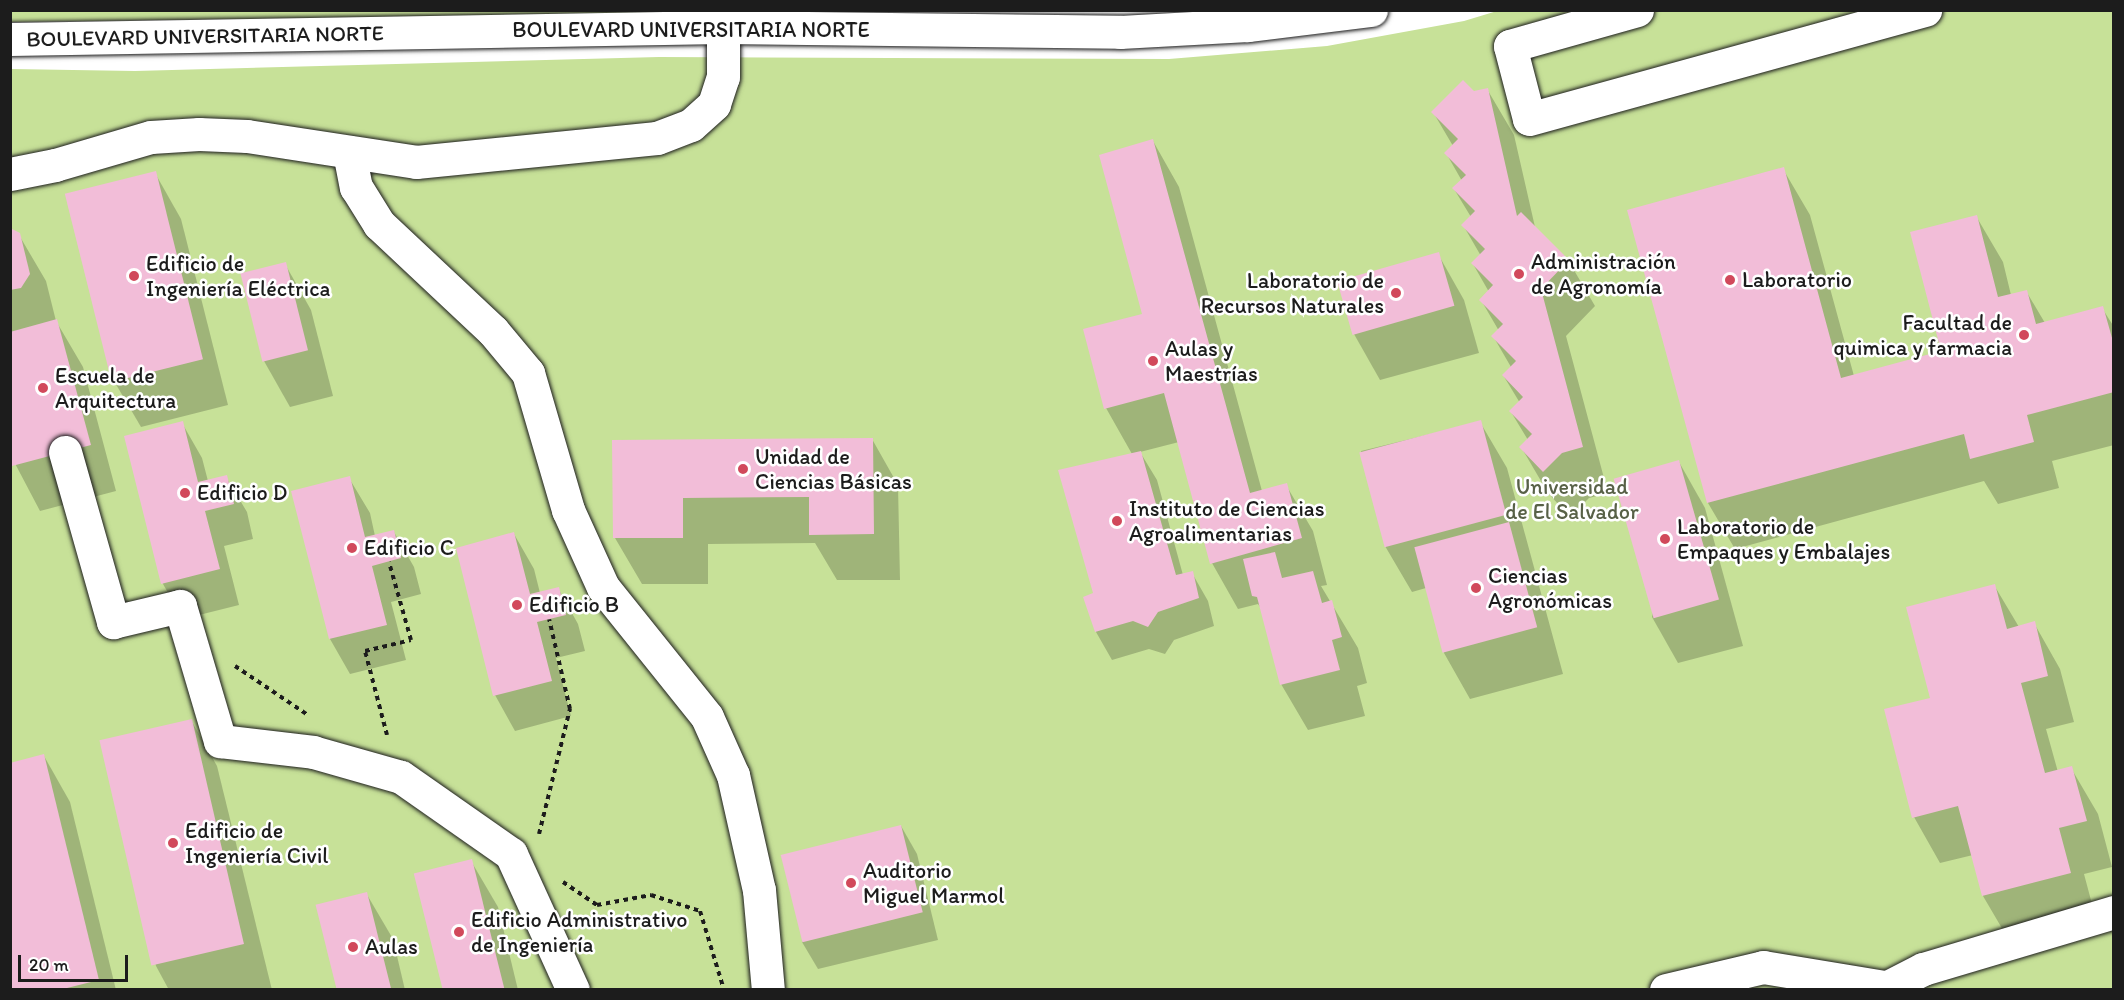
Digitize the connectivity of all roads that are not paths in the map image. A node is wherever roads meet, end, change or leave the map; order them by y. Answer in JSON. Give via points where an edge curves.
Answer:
{"nodes":[{"id":1,"x":1371,"y":10,"type":"edge"},
{"id":2,"x":1637,"y":10,"type":"edge"},
{"id":3,"x":1925,"y":10,"type":"edge"},
{"id":4,"x":723,"y":27,"type":"junction"},
{"id":5,"x":10,"y":39,"type":"edge"},
{"id":6,"x":349,"y":152,"type":"junction"},
{"id":7,"x":10,"y":174,"type":"edge"},
{"id":8,"x":65,"y":452,"type":"dead end"},
{"id":9,"x":2114,"y":912,"type":"edge"},
{"id":10,"x":1883,"y":988,"type":"edge"},
{"id":11,"x":573,"y":990,"type":"edge"},
{"id":12,"x":768,"y":990,"type":"edge"},
{"id":13,"x":1666,"y":990,"type":"edge"}],
"edges":[{"from":1,"to":4,"type":"main road","name":"BOULEVARD UNIVERSITARIA NORTE","via":[[1260,24],[1120,32]]},
{"from":2,"to":3,"type":"main road","via":[[1510,46],[1529,119]]},
{"from":4,"to":5,"type":"main road","name":"BOULEVARD UNIVERSITARIA NORTE"},
{"from":4,"to":6,"type":"main road","via":[[723,78],[714,104],[691,125],[657,138],[416,162]]},
{"from":6,"to":7,"type":"main road","via":[[247,136],[170,135]]},
{"from":6,"to":12,"type":"main road","via":[[356,187],[379,224],[494,331],[528,373],[568,510],[603,587],[707,717],[733,775],[754,867]]},
{"from":8,"to":11,"type":"main road","via":[[113,622],[180,606],[220,741],[313,752],[401,777],[511,854]]},
{"from":9,"to":10,"type":"main road","via":[[1923,969]]},
{"from":10,"to":13,"type":"main road","via":[[1763,967]]}]}
